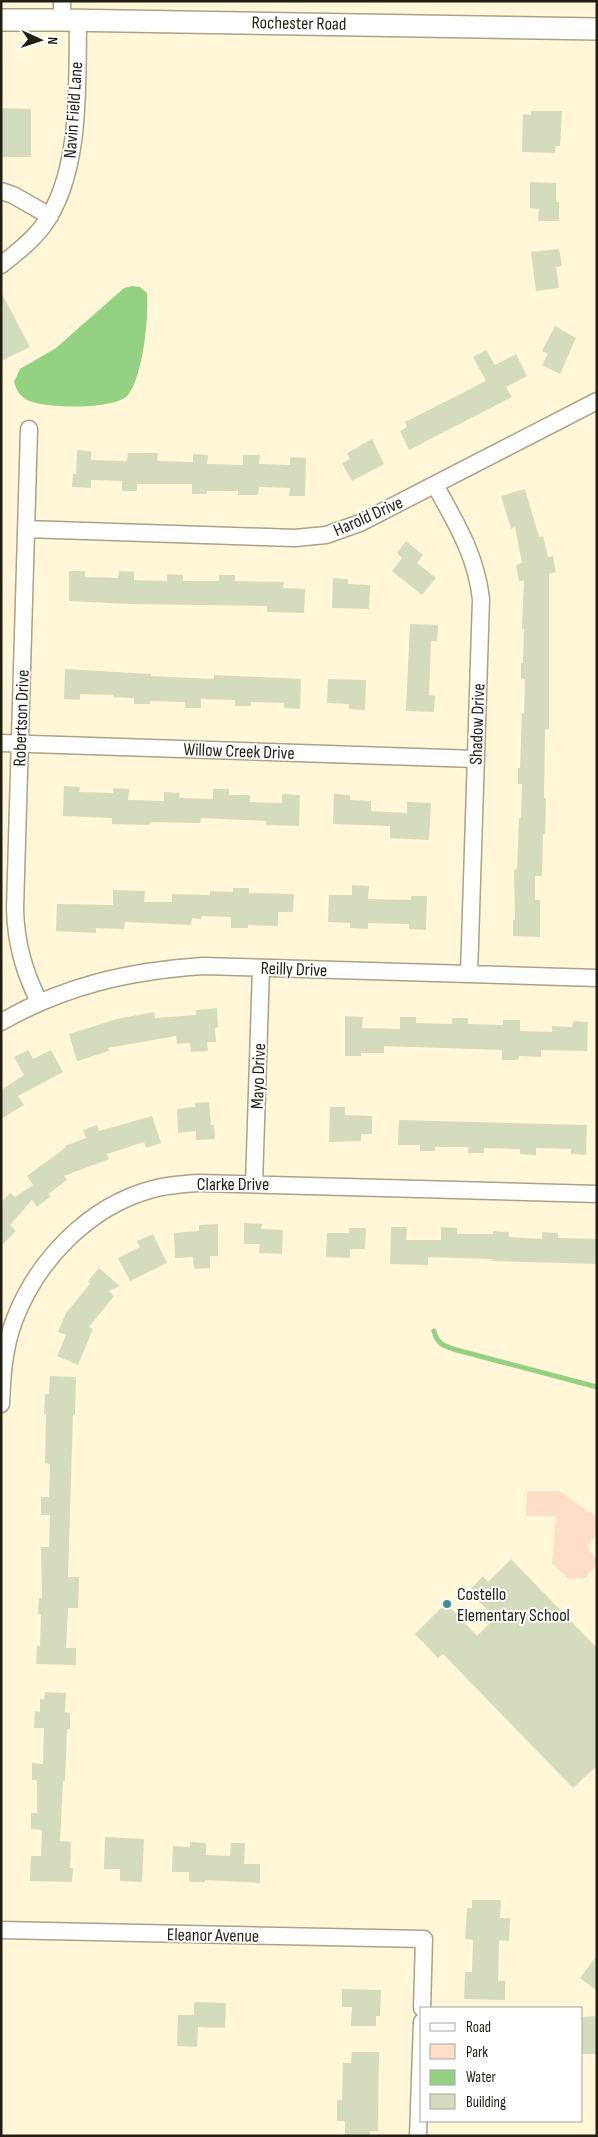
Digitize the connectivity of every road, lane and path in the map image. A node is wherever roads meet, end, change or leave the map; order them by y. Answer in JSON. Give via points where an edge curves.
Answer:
{"nodes":[{"id":1,"x":67,"y":14,"type":"edge"},
{"id":2,"x":1,"y":20,"type":"edge"},
{"id":3,"x":597,"y":28,"type":"edge"},
{"id":4,"x":1,"y":191,"type":"edge"},
{"id":5,"x":50,"y":216,"type":"junction"},
{"id":6,"x":1,"y":265,"type":"edge"},
{"id":7,"x":597,"y":401,"type":"edge"},
{"id":8,"x":28,"y":429,"type":"dead end"},
{"id":9,"x":435,"y":485,"type":"junction"},
{"id":10,"x":26,"y":529,"type":"junction"},
{"id":11,"x":1,"y":743,"type":"edge"},
{"id":12,"x":20,"y":744,"type":"junction"},
{"id":13,"x":476,"y":759,"type":"junction"},
{"id":14,"x":262,"y":968,"type":"junction"},
{"id":15,"x":469,"y":974,"type":"junction"},
{"id":16,"x":597,"y":978,"type":"edge"},
{"id":17,"x":39,"y":1002,"type":"junction"},
{"id":18,"x":1,"y":1022,"type":"edge"},
{"id":19,"x":254,"y":1184,"type":"junction"},
{"id":20,"x":597,"y":1194,"type":"edge"},
{"id":21,"x":1,"y":1404,"type":"edge"},
{"id":22,"x":1,"y":1930,"type":"edge"},
{"id":23,"x":422,"y":2007,"type":"edge"},
{"id":24,"x":420,"y":2079,"type":"edge"},
{"id":25,"x":418,"y":2136,"type":"edge"}],
"edges":[{"from":1,"to":2,"type":"main road","name":"Rochester Road"},
{"from":1,"to":3,"type":"main road","name":"Rochester Road"},
{"from":1,"to":5,"type":"street","name":"Navin Field Lane","via":[[74,142],[68,173]]},
{"from":4,"to":5,"type":"street"},
{"from":5,"to":6,"type":"street","name":"Navin Field Lane","via":[[35,236]]},
{"from":7,"to":9,"type":"street","name":"Harold Drive"},
{"from":8,"to":10,"type":"street","name":"Robertson Drive"},
{"from":9,"to":10,"type":"street","name":"Harold Drive","via":[[355,526],[312,538]]},
{"from":9,"to":13,"type":"street","name":"Shadow Drive","via":[[469,550],[479,587]]},
{"from":10,"to":12,"type":"street","name":"Robertson Drive"},
{"from":11,"to":12,"type":"street","name":"Willow Creek Drive"},
{"from":12,"to":13,"type":"street","name":"Willow Creek Drive"},
{"from":12,"to":17,"type":"street","name":"Robertson Drive","via":[[16,927],[24,972]]},
{"from":13,"to":15,"type":"street","name":"Shadow Drive"},
{"from":14,"to":15,"type":"street","name":"Reilly Drive"},
{"from":14,"to":17,"type":"street","name":"Reilly Drive","via":[[203,966],[140,972]]},
{"from":14,"to":19,"type":"street","name":"Mayo Drive"},
{"from":15,"to":16,"type":"street","name":"Reilly Drive"},
{"from":17,"to":18,"type":"street","name":"Reilly Drive"},
{"from":19,"to":20,"type":"street","name":"Clarke Drive"},
{"from":19,"to":21,"type":"street","name":"Clarke Drive","via":[[199,1183],[151,1190],[103,1212],[63,1242],[39,1272],[13,1322],[4,1357]]},
{"from":22,"to":23,"type":"street","name":"Eleanor Avenue","via":[[424,1939]]},
{"from":24,"to":25,"type":"street"}]}
